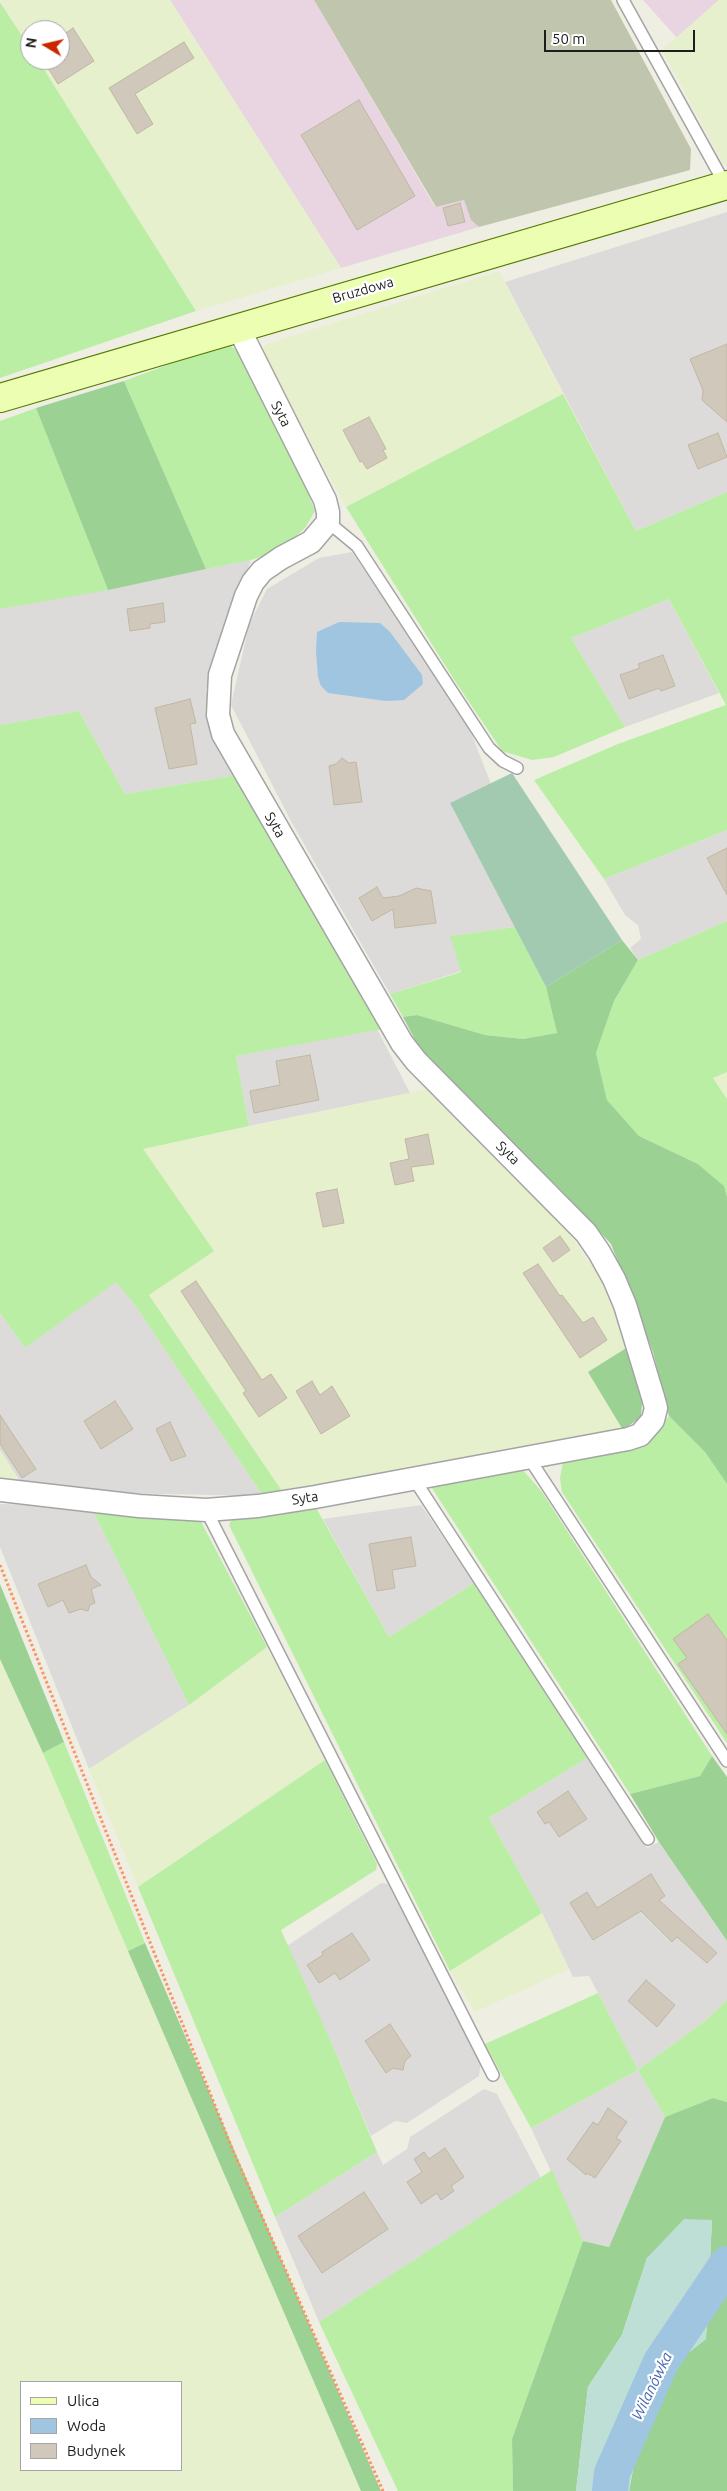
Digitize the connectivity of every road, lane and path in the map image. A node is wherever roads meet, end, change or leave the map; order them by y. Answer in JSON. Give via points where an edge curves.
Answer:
{"nodes":[{"id":1,"x":623,"y":0,"type":"edge"},
{"id":2,"x":726,"y":185,"type":"edge"},
{"id":3,"x":238,"y":328,"type":"junction"},
{"id":4,"x":0,"y":398,"type":"edge"},
{"id":5,"x":328,"y":522,"type":"junction"},
{"id":6,"x":517,"y":768,"type":"dead end"},
{"id":7,"x":529,"y":1458,"type":"junction"},
{"id":8,"x":414,"y":1478,"type":"junction"},
{"id":9,"x":0,"y":1490,"type":"edge"},
{"id":10,"x":206,"y":1510,"type":"junction"},
{"id":11,"x":0,"y":1565,"type":"edge"},
{"id":12,"x":727,"y":1760,"type":"edge"},
{"id":13,"x":648,"y":1839,"type":"dead end"},
{"id":14,"x":493,"y":2076,"type":"dead end"},
{"id":15,"x":383,"y":2491,"type":"edge"}],
"edges":[{"from":1,"to":2,"type":"lane"},
{"from":2,"to":3,"type":"street","name":"Bruzdowa"},
{"from":3,"to":4,"type":"street","name":"Bruzdowa"},
{"from":3,"to":5,"type":"street","name":"Syta","via":[[325,500]]},
{"from":5,"to":6,"type":"lane","via":[[357,546],[489,748]]},
{"from":5,"to":7,"type":"street","name":"Syta","via":[[311,542],[271,564],[253,582],[223,661],[218,715],[223,734],[402,1043],[416,1062],[586,1233],[614,1279],[653,1397],[656,1408],[654,1420],[640,1435],[628,1439]]},
{"from":7,"to":8,"type":"street","name":"Syta"},
{"from":7,"to":12,"type":"lane"},
{"from":8,"to":10,"type":"street","name":"Syta","via":[[306,1499]]},
{"from":8,"to":13,"type":"lane"},
{"from":9,"to":10,"type":"street","name":"Syta"},
{"from":10,"to":14,"type":"lane"},
{"from":11,"to":15,"type":"path","via":[[233,2151]]}]}
